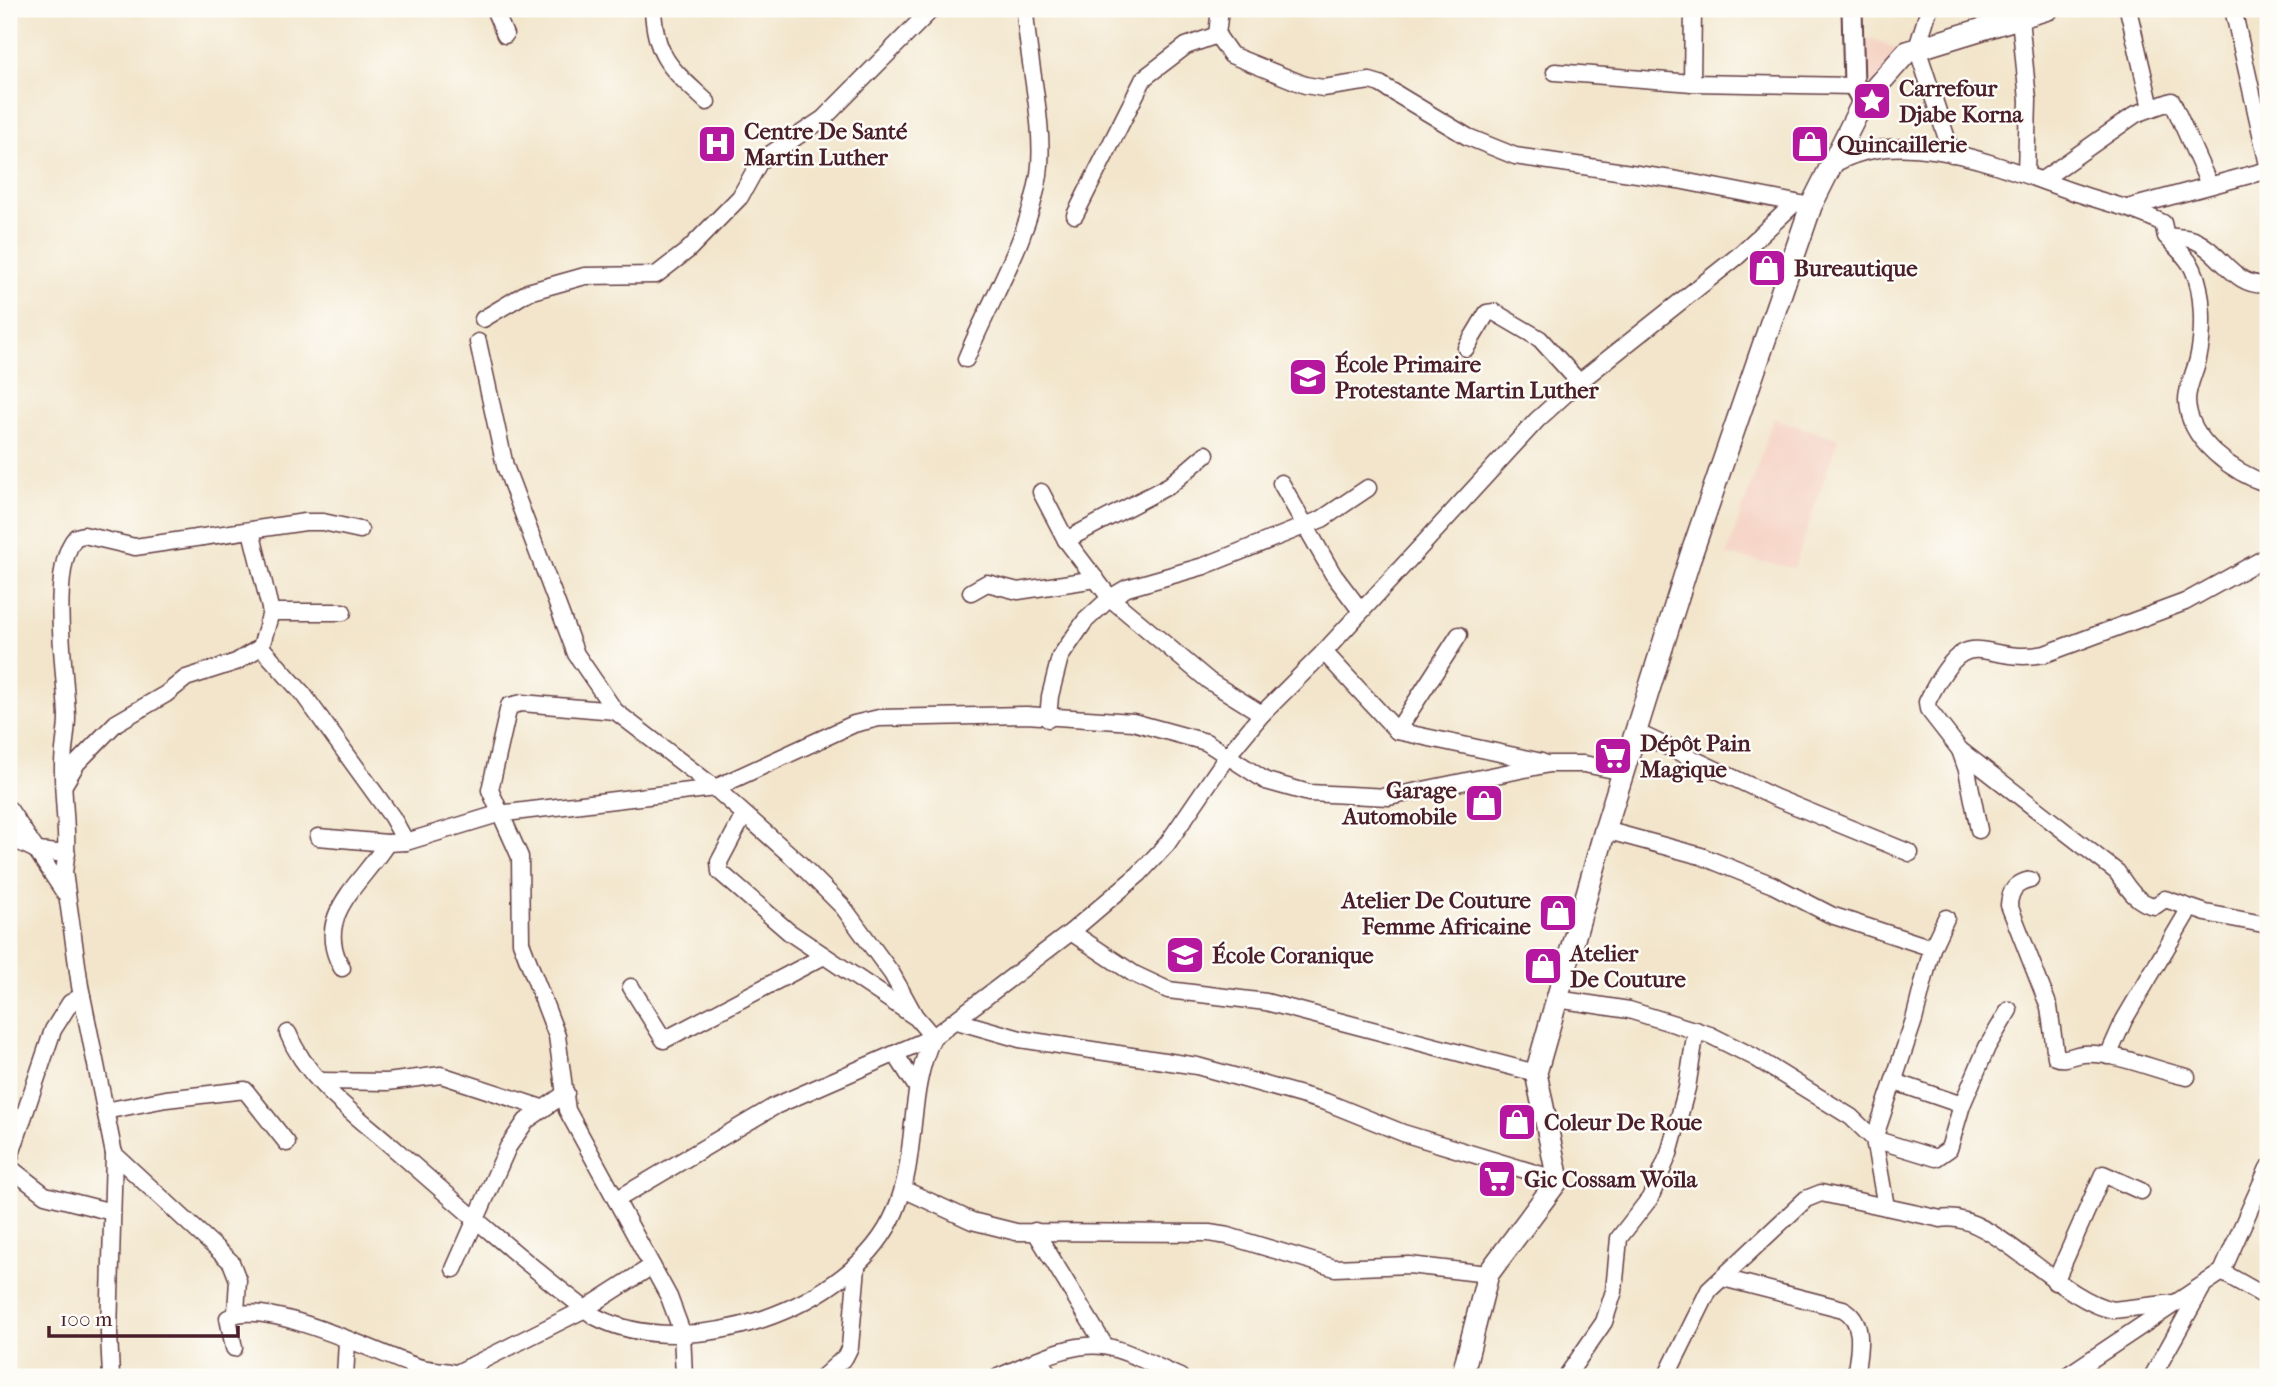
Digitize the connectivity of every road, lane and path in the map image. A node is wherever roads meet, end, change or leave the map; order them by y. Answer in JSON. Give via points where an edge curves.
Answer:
{"nodes":[{"id":1,"x":494,"y":9,"type":"edge"},
{"id":2,"x":653,"y":9,"type":"edge"},
{"id":3,"x":932,"y":9,"type":"edge"},
{"id":4,"x":1025,"y":9,"type":"edge"},
{"id":5,"x":1220,"y":9,"type":"edge"},
{"id":6,"x":1693,"y":9,"type":"edge"},
{"id":7,"x":1852,"y":9,"type":"edge"},
{"id":8,"x":1929,"y":9,"type":"edge"},
{"id":9,"x":2048,"y":9,"type":"edge"},
{"id":10,"x":2128,"y":9,"type":"edge"},
{"id":11,"x":2233,"y":9,"type":"edge"},
{"id":12,"x":2020,"y":18,"type":"junction"},
{"id":13,"x":505,"y":35,"type":"dead end"},
{"id":14,"x":1217,"y":35,"type":"junction"},
{"id":15,"x":1917,"y":48,"type":"junction"},
{"id":16,"x":1555,"y":72,"type":"dead end"},
{"id":17,"x":1692,"y":83,"type":"junction"},
{"id":18,"x":1859,"y":94,"type":"junction"},
{"id":19,"x":706,"y":102,"type":"dead end"},
{"id":20,"x":2151,"y":108,"type":"junction"},
{"id":21,"x":1952,"y":154,"type":"junction"},
{"id":22,"x":1829,"y":167,"type":"junction"},
{"id":23,"x":2268,"y":167,"type":"edge"},
{"id":24,"x":2026,"y":173,"type":"junction"},
{"id":25,"x":2042,"y":180,"type":"junction"},
{"id":26,"x":2209,"y":184,"type":"junction"},
{"id":27,"x":1803,"y":205,"type":"junction"},
{"id":28,"x":2131,"y":207,"type":"junction"},
{"id":29,"x":1074,"y":215,"type":"dead end"},
{"id":30,"x":2166,"y":236,"type":"junction"},
{"id":31,"x":2268,"y":284,"type":"edge"},
{"id":32,"x":483,"y":319,"type":"dead end"},
{"id":33,"x":478,"y":342,"type":"dead end"},
{"id":34,"x":1466,"y":348,"type":"dead end"},
{"id":35,"x":966,"y":359,"type":"dead end"},
{"id":36,"x":1579,"y":382,"type":"junction"},
{"id":37,"x":1206,"y":454,"type":"dead end"},
{"id":38,"x":1281,"y":484,"type":"dead end"},
{"id":39,"x":2268,"y":484,"type":"edge"},
{"id":40,"x":1368,"y":488,"type":"dead end"},
{"id":41,"x":1041,"y":492,"type":"dead end"},
{"id":42,"x":1305,"y":525,"type":"junction"},
{"id":43,"x":360,"y":530,"type":"dead end"},
{"id":44,"x":251,"y":531,"type":"junction"},
{"id":45,"x":1066,"y":540,"type":"junction"},
{"id":46,"x":2268,"y":556,"type":"edge"},
{"id":47,"x":1096,"y":579,"type":"junction"},
{"id":48,"x":971,"y":592,"type":"dead end"},
{"id":49,"x":1110,"y":598,"type":"junction"},
{"id":50,"x":1361,"y":611,"type":"junction"},
{"id":51,"x":271,"y":612,"type":"junction"},
{"id":52,"x":343,"y":612,"type":"dead end"},
{"id":53,"x":1459,"y":635,"type":"dead end"},
{"id":54,"x":261,"y":647,"type":"junction"},
{"id":55,"x":1324,"y":652,"type":"junction"},
{"id":56,"x":615,"y":711,"type":"junction"},
{"id":57,"x":1262,"y":714,"type":"junction"},
{"id":58,"x":1048,"y":719,"type":"junction"},
{"id":59,"x":1397,"y":731,"type":"junction"},
{"id":60,"x":1636,"y":732,"type":"junction"},
{"id":61,"x":1960,"y":750,"type":"junction"},
{"id":62,"x":1228,"y":755,"type":"junction"},
{"id":63,"x":1549,"y":764,"type":"junction"},
{"id":64,"x":1624,"y":772,"type":"junction"},
{"id":65,"x":65,"y":783,"type":"junction"},
{"id":66,"x":715,"y":788,"type":"junction"},
{"id":67,"x":9,"y":809,"type":"edge"},
{"id":68,"x":498,"y":814,"type":"junction"},
{"id":69,"x":744,"y":815,"type":"junction"},
{"id":70,"x":1605,"y":830,"type":"junction"},
{"id":71,"x":1979,"y":830,"type":"dead end"},
{"id":72,"x":9,"y":837,"type":"edge"},
{"id":73,"x":318,"y":837,"type":"dead end"},
{"id":74,"x":406,"y":842,"type":"junction"},
{"id":75,"x":387,"y":844,"type":"junction"},
{"id":76,"x":38,"y":851,"type":"junction"},
{"id":77,"x":1910,"y":853,"type":"dead end"},
{"id":78,"x":67,"y":854,"type":"junction"},
{"id":79,"x":2030,"y":880,"type":"dead end"},
{"id":80,"x":65,"y":894,"type":"junction"},
{"id":81,"x":2190,"y":908,"type":"junction"},
{"id":82,"x":1946,"y":918,"type":"dead end"},
{"id":83,"x":2267,"y":920,"type":"edge"},
{"id":84,"x":1071,"y":932,"type":"junction"},
{"id":85,"x":1932,"y":948,"type":"junction"},
{"id":86,"x":824,"y":956,"type":"junction"},
{"id":87,"x":342,"y":968,"type":"dead end"},
{"id":88,"x":631,"y":987,"type":"dead end"},
{"id":89,"x":82,"y":996,"type":"junction"},
{"id":90,"x":1557,"y":999,"type":"junction"},
{"id":91,"x":2009,"y":1010,"type":"dead end"},
{"id":92,"x":915,"y":1016,"type":"junction"},
{"id":93,"x":957,"y":1021,"type":"junction"},
{"id":94,"x":1696,"y":1030,"type":"junction"},
{"id":95,"x":288,"y":1033,"type":"dead end"},
{"id":96,"x":933,"y":1037,"type":"junction"},
{"id":97,"x":896,"y":1055,"type":"junction"},
{"id":98,"x":2108,"y":1056,"type":"junction"},
{"id":99,"x":1536,"y":1073,"type":"junction"},
{"id":100,"x":2186,"y":1077,"type":"dead end"},
{"id":101,"x":322,"y":1081,"type":"junction"},
{"id":102,"x":1895,"y":1082,"type":"junction"},
{"id":103,"x":916,"y":1086,"type":"junction"},
{"id":104,"x":566,"y":1093,"type":"junction"},
{"id":105,"x":1962,"y":1105,"type":"junction"},
{"id":106,"x":542,"y":1108,"type":"junction"},
{"id":107,"x":105,"y":1111,"type":"junction"},
{"id":108,"x":1874,"y":1139,"type":"junction"},
{"id":109,"x":287,"y":1143,"type":"dead end"},
{"id":110,"x":114,"y":1154,"type":"junction"},
{"id":111,"x":9,"y":1160,"type":"edge"},
{"id":112,"x":9,"y":1167,"type":"edge"},
{"id":113,"x":2268,"y":1168,"type":"edge"},
{"id":114,"x":1559,"y":1180,"type":"junction"},
{"id":115,"x":903,"y":1189,"type":"junction"},
{"id":116,"x":2264,"y":1189,"type":"edge"},
{"id":117,"x":2141,"y":1191,"type":"dead end"},
{"id":118,"x":616,"y":1200,"type":"junction"},
{"id":119,"x":1886,"y":1207,"type":"junction"},
{"id":120,"x":112,"y":1212,"type":"junction"},
{"id":121,"x":476,"y":1222,"type":"junction"},
{"id":122,"x":1035,"y":1231,"type":"junction"},
{"id":123,"x":652,"y":1266,"type":"junction"},
{"id":124,"x":857,"y":1267,"type":"junction"},
{"id":125,"x":454,"y":1269,"type":"dead end"},
{"id":126,"x":2222,"y":1272,"type":"junction"},
{"id":127,"x":1488,"y":1274,"type":"junction"},
{"id":128,"x":1723,"y":1278,"type":"junction"},
{"id":129,"x":2055,"y":1282,"type":"junction"},
{"id":130,"x":2203,"y":1287,"type":"junction"},
{"id":131,"x":2268,"y":1298,"type":"edge"},
{"id":132,"x":2175,"y":1303,"type":"junction"},
{"id":133,"x":585,"y":1309,"type":"junction"},
{"id":134,"x":236,"y":1312,"type":"junction"},
{"id":135,"x":682,"y":1332,"type":"junction"},
{"id":136,"x":346,"y":1341,"type":"junction"},
{"id":137,"x":1105,"y":1346,"type":"junction"},
{"id":138,"x":234,"y":1348,"type":"dead end"},
{"id":139,"x":1038,"y":1359,"type":"junction"},
{"id":140,"x":458,"y":1376,"type":"edge"},
{"id":141,"x":111,"y":1377,"type":"edge"},
{"id":142,"x":345,"y":1377,"type":"edge"},
{"id":143,"x":684,"y":1377,"type":"edge"},
{"id":144,"x":823,"y":1377,"type":"edge"},
{"id":145,"x":998,"y":1377,"type":"edge"},
{"id":146,"x":1051,"y":1377,"type":"edge"},
{"id":147,"x":1180,"y":1377,"type":"edge"},
{"id":148,"x":1462,"y":1377,"type":"edge"},
{"id":149,"x":1566,"y":1377,"type":"edge"},
{"id":150,"x":1666,"y":1377,"type":"edge"},
{"id":151,"x":1855,"y":1377,"type":"edge"},
{"id":152,"x":2065,"y":1377,"type":"edge"},
{"id":153,"x":2152,"y":1377,"type":"edge"}],
"edges":[{"from":1,"to":13,"type":"street"},
{"from":2,"to":19,"type":"street","via":[[663,57],[672,72]]},
{"from":3,"to":32,"type":"street","via":[[823,119],[760,161],[740,197],[687,251],[656,275],[585,276],[528,292]]},
{"from":4,"to":35,"type":"street","via":[[1039,173],[1019,247]]},
{"from":5,"to":14,"type":"street"},
{"from":6,"to":17,"type":"street"},
{"from":7,"to":18,"type":"street"},
{"from":8,"to":15,"type":"street"},
{"from":9,"to":12,"type":"main road"},
{"from":10,"to":20,"type":"street"},
{"from":11,"to":23,"type":"street"},
{"from":12,"to":15,"type":"main road"},
{"from":12,"to":24,"type":"street","via":[[2028,100]]},
{"from":14,"to":27,"type":"street","via":[[1231,55],[1305,85],[1380,84],[1468,137],[1515,156],[1678,180]]},
{"from":14,"to":29,"type":"street","via":[[1186,46],[1144,78]]},
{"from":15,"to":18,"type":"main road"},
{"from":15,"to":21,"type":"street"},
{"from":16,"to":17,"type":"street"},
{"from":17,"to":18,"type":"street"},
{"from":18,"to":22,"type":"main road"},
{"from":20,"to":25,"type":"street"},
{"from":20,"to":26,"type":"street","via":[[2172,101]]},
{"from":21,"to":22,"type":"street","via":[[1870,148]]},
{"from":21,"to":24,"type":"street"},
{"from":22,"to":27,"type":"main road"},
{"from":23,"to":26,"type":"street"},
{"from":24,"to":25,"type":"street"},
{"from":25,"to":28,"type":"street"},
{"from":26,"to":28,"type":"street"},
{"from":27,"to":36,"type":"street"},
{"from":27,"to":60,"type":"main road"},
{"from":28,"to":30,"type":"street","via":[[2163,223]]},
{"from":30,"to":31,"type":"street","via":[[2194,240],[2243,280]]},
{"from":30,"to":39,"type":"street","via":[[2188,260],[2197,282],[2201,345],[2186,396],[2188,410],[2206,444],[2250,478]]},
{"from":33,"to":56,"type":"street","via":[[505,466],[569,640]]},
{"from":34,"to":36,"type":"street","via":[[1488,313],[1494,312],[1540,339]]},
{"from":36,"to":50,"type":"street","via":[[1497,461]]},
{"from":37,"to":45,"type":"street","via":[[1170,485]]},
{"from":38,"to":42,"type":"street"},
{"from":40,"to":42,"type":"street"},
{"from":41,"to":45,"type":"street"},
{"from":42,"to":49,"type":"street"},
{"from":42,"to":50,"type":"street"},
{"from":43,"to":44,"type":"street","via":[[314,521]]},
{"from":44,"to":51,"type":"street"},
{"from":44,"to":65,"type":"street","via":[[135,547],[92,536],[71,542],[59,607],[67,720],[62,767]]},
{"from":45,"to":47,"type":"street"},
{"from":46,"to":61,"type":"street","via":[[2185,602],[2045,654],[2029,657],[1971,648],[1956,656],[1927,702]]},
{"from":47,"to":48,"type":"street","via":[[1018,592],[987,583]]},
{"from":47,"to":49,"type":"street"},
{"from":49,"to":57,"type":"street","via":[[1209,681]]},
{"from":49,"to":58,"type":"street","via":[[1085,621],[1060,657]]},
{"from":50,"to":55,"type":"street"},
{"from":51,"to":52,"type":"street"},
{"from":51,"to":54,"type":"street"},
{"from":53,"to":59,"type":"street"},
{"from":54,"to":65,"type":"street","via":[[236,662],[186,678],[116,723],[77,763]]},
{"from":54,"to":74,"type":"street","via":[[303,694]]},
{"from":55,"to":57,"type":"street"},
{"from":55,"to":59,"type":"street"},
{"from":56,"to":66,"type":"street"},
{"from":56,"to":68,"type":"street","via":[[509,706],[490,790]]},
{"from":57,"to":62,"type":"street"},
{"from":58,"to":62,"type":"street","via":[[1133,722],[1189,736]]},
{"from":58,"to":66,"type":"street","via":[[1026,715],[867,720]]},
{"from":59,"to":63,"type":"street"},
{"from":60,"to":64,"type":"main road"},
{"from":60,"to":77,"type":"street","via":[[1776,798]]},
{"from":61,"to":71,"type":"street"},
{"from":61,"to":81,"type":"street","via":[[2117,872],[2140,901],[2155,906],[2165,899]]},
{"from":62,"to":63,"type":"street","via":[[1279,786],[1373,798]]},
{"from":62,"to":84,"type":"street","via":[[1167,844]]},
{"from":63,"to":64,"type":"street","via":[[1584,764]]},
{"from":64,"to":70,"type":"main road"},
{"from":65,"to":78,"type":"street"},
{"from":66,"to":68,"type":"street"},
{"from":66,"to":69,"type":"street"},
{"from":67,"to":76,"type":"street"},
{"from":68,"to":74,"type":"street"},
{"from":68,"to":104,"type":"street","via":[[520,858],[521,942],[557,1036]]},
{"from":69,"to":86,"type":"street","via":[[719,862],[720,872]]},
{"from":69,"to":92,"type":"street","via":[[843,907],[892,974]]},
{"from":70,"to":85,"type":"street","via":[[1701,856],[1773,885],[1839,919]]},
{"from":70,"to":90,"type":"main road"},
{"from":72,"to":76,"type":"street"},
{"from":73,"to":75,"type":"street"},
{"from":74,"to":75,"type":"street"},
{"from":75,"to":87,"type":"street","via":[[332,922],[332,946]]},
{"from":76,"to":78,"type":"street"},
{"from":76,"to":80,"type":"street"},
{"from":78,"to":80,"type":"street"},
{"from":79,"to":98,"type":"street","via":[[2013,888],[2009,905],[2049,1007],[2056,1057]]},
{"from":80,"to":89,"type":"street"},
{"from":81,"to":83,"type":"street","via":[[2228,918]]},
{"from":81,"to":98,"type":"street"},
{"from":82,"to":85,"type":"street"},
{"from":84,"to":93,"type":"street"},
{"from":84,"to":99,"type":"street","via":[[1134,974],[1168,990],[1266,1002]]},
{"from":85,"to":102,"type":"street"},
{"from":86,"to":88,"type":"street","via":[[664,1040]]},
{"from":86,"to":92,"type":"street"},
{"from":89,"to":107,"type":"street"},
{"from":89,"to":111,"type":"street","via":[[61,1014],[53,1030]]},
{"from":90,"to":94,"type":"street","via":[[1629,1010]]},
{"from":90,"to":99,"type":"main road"},
{"from":91,"to":105,"type":"street","via":[[1992,1036]]},
{"from":92,"to":96,"type":"street"},
{"from":93,"to":96,"type":"street"},
{"from":93,"to":114,"type":"street","via":[[1020,1039],[1197,1066],[1326,1102],[1403,1133]]},
{"from":94,"to":108,"type":"street","via":[[1765,1064],[1851,1117]]},
{"from":94,"to":149,"type":"street","via":[[1687,1088],[1669,1154],[1650,1198],[1619,1238],[1614,1291],[1604,1322]]},
{"from":95,"to":101,"type":"street","via":[[295,1050]]},
{"from":96,"to":97,"type":"street"},
{"from":96,"to":103,"type":"street"},
{"from":97,"to":103,"type":"street"},
{"from":97,"to":118,"type":"street","via":[[775,1106]]},
{"from":98,"to":100,"type":"street"},
{"from":99,"to":114,"type":"main road"},
{"from":101,"to":106,"type":"street","via":[[394,1082],[441,1075]]},
{"from":101,"to":121,"type":"street"},
{"from":102,"to":105,"type":"street"},
{"from":102,"to":108,"type":"street"},
{"from":103,"to":115,"type":"street"},
{"from":104,"to":106,"type":"street"},
{"from":104,"to":118,"type":"street","via":[[573,1125]]},
{"from":105,"to":108,"type":"street","via":[[1944,1155],[1936,1158]]},
{"from":106,"to":121,"type":"street","via":[[527,1121],[501,1159]]},
{"from":107,"to":109,"type":"street","via":[[245,1090]]},
{"from":107,"to":110,"type":"street"},
{"from":108,"to":119,"type":"street"},
{"from":110,"to":120,"type":"street"},
{"from":110,"to":134,"type":"street","via":[[231,1262],[238,1280]]},
{"from":112,"to":120,"type":"street","via":[[45,1195]]},
{"from":113,"to":116,"type":"street"},
{"from":114,"to":127,"type":"main road"},
{"from":115,"to":122,"type":"street","via":[[994,1229]]},
{"from":115,"to":124,"type":"street","via":[[888,1227]]},
{"from":116,"to":126,"type":"street"},
{"from":117,"to":129,"type":"street","via":[[2103,1174]]},
{"from":118,"to":123,"type":"street"},
{"from":119,"to":128,"type":"street","via":[[1814,1195]]},
{"from":119,"to":129,"type":"street","via":[[1941,1219],[1960,1218],[2020,1254]]},
{"from":120,"to":141,"type":"street"},
{"from":121,"to":125,"type":"street"},
{"from":121,"to":133,"type":"street"},
{"from":122,"to":127,"type":"street","via":[[1209,1233],[1335,1268],[1409,1265]]},
{"from":122,"to":137,"type":"street"},
{"from":123,"to":133,"type":"street"},
{"from":123,"to":135,"type":"street"},
{"from":124,"to":135,"type":"street","via":[[792,1308],[711,1334]]},
{"from":124,"to":144,"type":"street","via":[[850,1347]]},
{"from":126,"to":130,"type":"street"},
{"from":126,"to":131,"type":"street"},
{"from":127,"to":148,"type":"main road"},
{"from":128,"to":150,"type":"street","via":[[1700,1305]]},
{"from":128,"to":151,"type":"street","via":[[1853,1315],[1858,1325]]},
{"from":129,"to":132,"type":"street","via":[[2113,1310]]},
{"from":130,"to":132,"type":"street"},
{"from":130,"to":153,"type":"street"},
{"from":132,"to":152,"type":"street"},
{"from":133,"to":135,"type":"street","via":[[614,1325]]},
{"from":133,"to":140,"type":"street"},
{"from":134,"to":136,"type":"street","via":[[275,1315]]},
{"from":134,"to":138,"type":"street","via":[[228,1318]]},
{"from":135,"to":143,"type":"street"},
{"from":136,"to":140,"type":"street","via":[[416,1367]]},
{"from":136,"to":142,"type":"street"},
{"from":137,"to":139,"type":"street"},
{"from":137,"to":147,"type":"street"},
{"from":139,"to":145,"type":"street"},
{"from":139,"to":146,"type":"street"}]}
